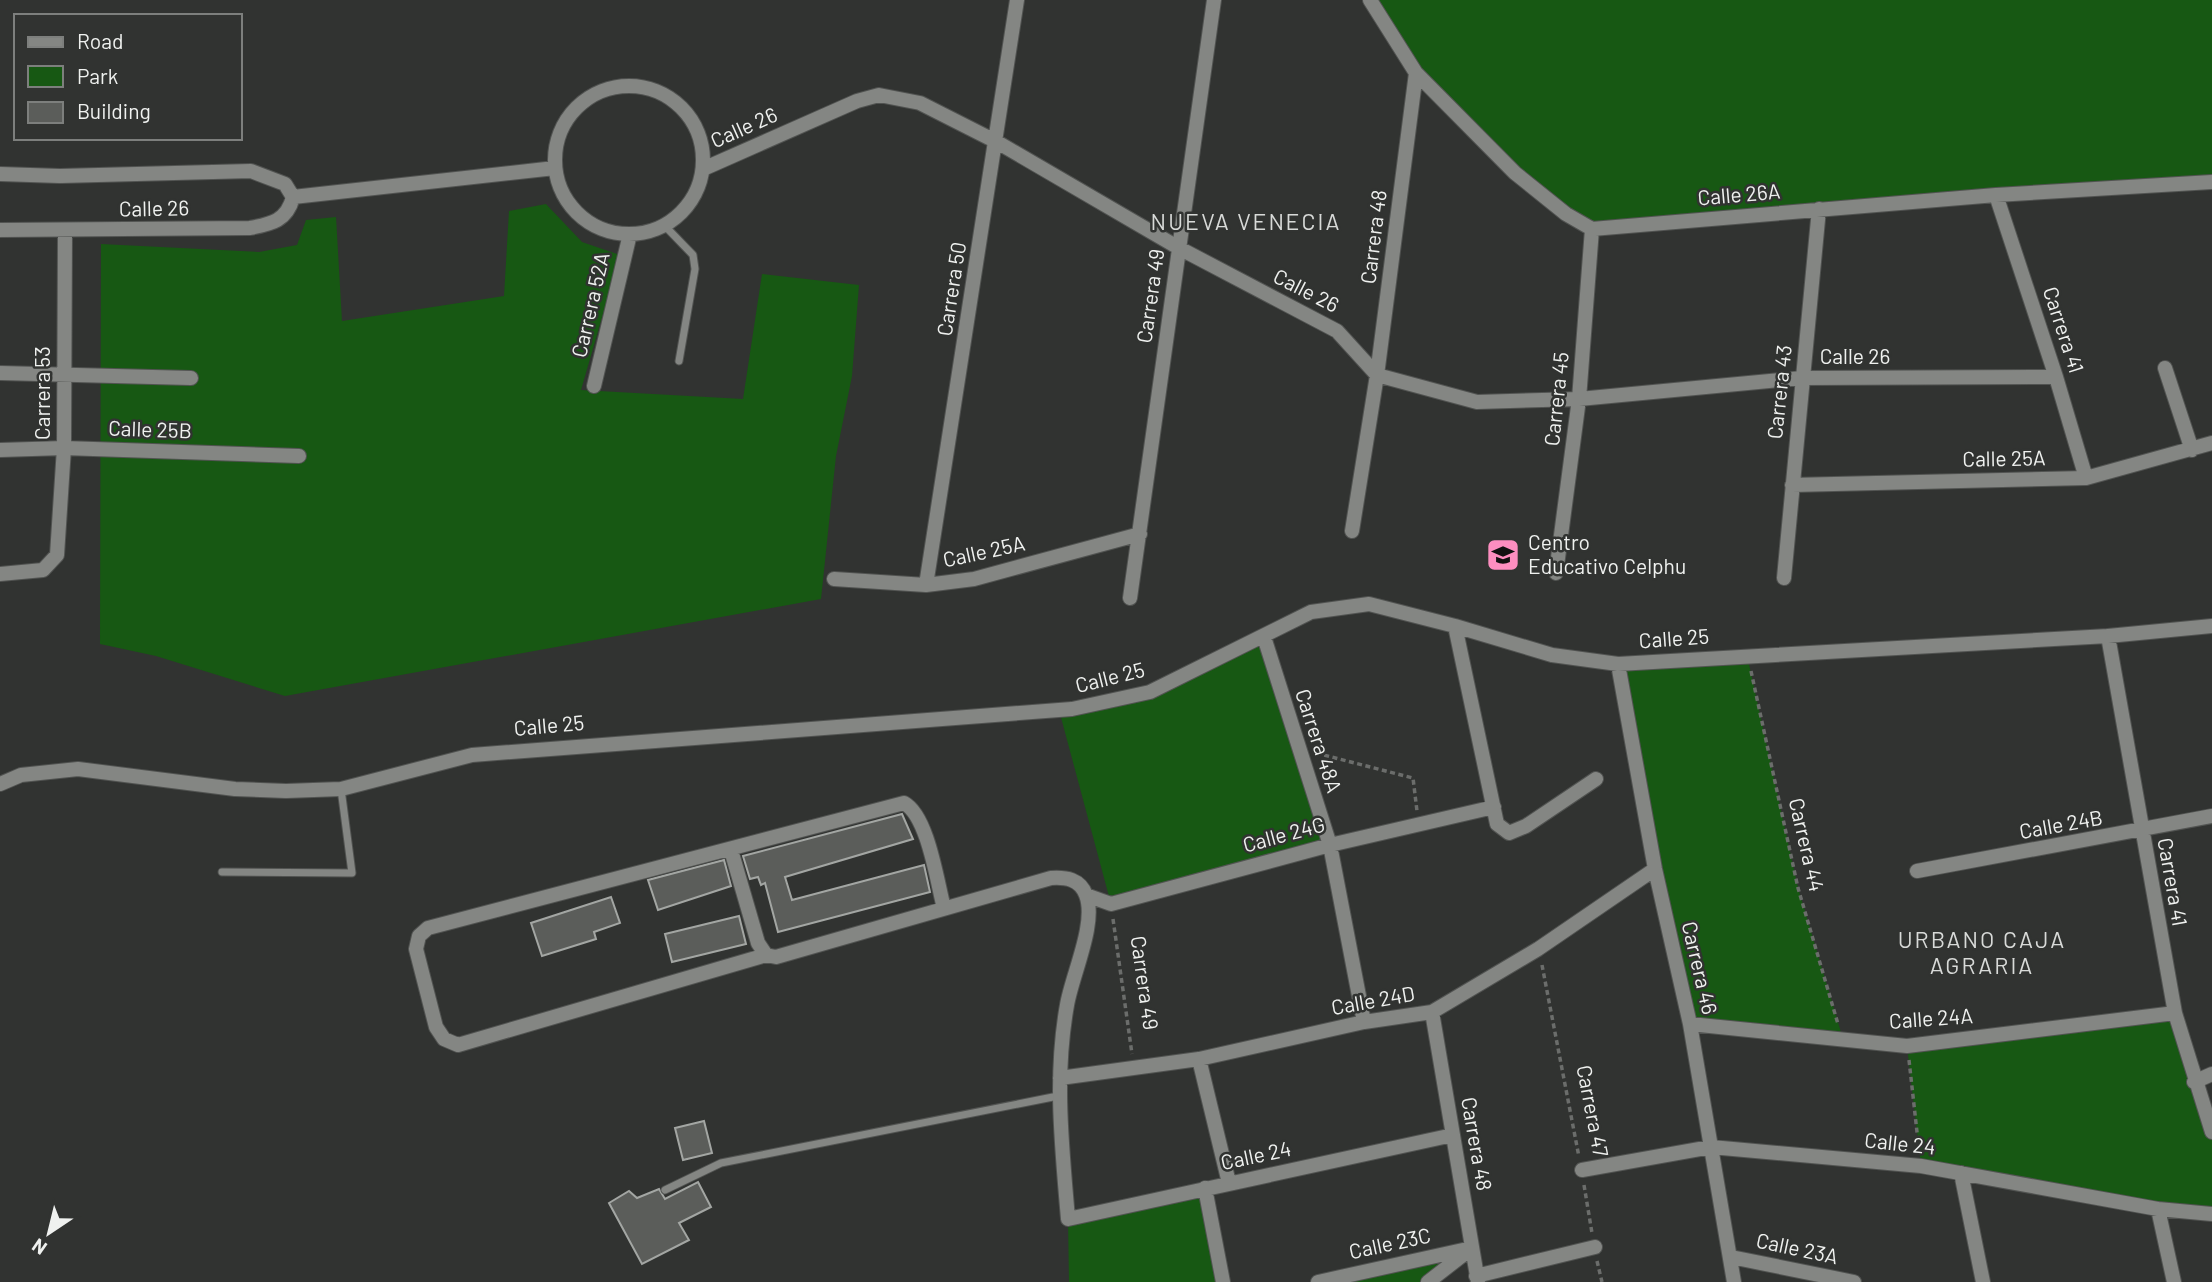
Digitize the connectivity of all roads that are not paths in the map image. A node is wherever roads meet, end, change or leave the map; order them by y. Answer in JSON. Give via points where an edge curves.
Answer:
{"nodes":[{"id":1,"x":1017,"y":0,"type":"edge"},
{"id":2,"x":1214,"y":0,"type":"edge"},
{"id":3,"x":1370,"y":0,"type":"edge"},
{"id":4,"x":1416,"y":73,"type":"junction"},
{"id":5,"x":997,"y":142,"type":"junction"},
{"id":6,"x":555,"y":167,"type":"junction"},
{"id":7,"x":703,"y":169,"type":"junction"},
{"id":8,"x":0,"y":174,"type":"edge"},
{"id":9,"x":2212,"y":182,"type":"edge"},
{"id":10,"x":1996,"y":195,"type":"junction"},
{"id":11,"x":293,"y":197,"type":"junction"},
{"id":12,"x":1819,"y":209,"type":"junction"},
{"id":13,"x":664,"y":225,"type":"junction"},
{"id":14,"x":1592,"y":229,"type":"junction"},
{"id":15,"x":0,"y":230,"type":"edge"},
{"id":16,"x":65,"y":231,"type":"junction"},
{"id":17,"x":630,"y":234,"type":"junction"},
{"id":18,"x":1179,"y":248,"type":"junction"},
{"id":19,"x":679,"y":361,"type":"dead end"},
{"id":20,"x":2165,"y":368,"type":"dead end"},
{"id":21,"x":0,"y":373,"type":"edge"},
{"id":22,"x":63,"y":375,"type":"junction"},
{"id":23,"x":1377,"y":375,"type":"junction"},
{"id":24,"x":2056,"y":377,"type":"junction"},
{"id":25,"x":191,"y":378,"type":"dead end"},
{"id":26,"x":1802,"y":379,"type":"junction"},
{"id":27,"x":594,"y":386,"type":"dead end"},
{"id":28,"x":1579,"y":400,"type":"junction"},
{"id":29,"x":2212,"y":443,"type":"edge"},
{"id":30,"x":64,"y":448,"type":"junction"},
{"id":31,"x":0,"y":450,"type":"edge"},
{"id":32,"x":2192,"y":450,"type":"junction"},
{"id":33,"x":299,"y":456,"type":"dead end"},
{"id":34,"x":2086,"y":478,"type":"junction"},
{"id":35,"x":1792,"y":485,"type":"junction"},
{"id":36,"x":1352,"y":531,"type":"dead end"},
{"id":37,"x":1140,"y":534,"type":"junction"},
{"id":38,"x":1556,"y":573,"type":"dead end"},
{"id":39,"x":0,"y":574,"type":"edge"},
{"id":40,"x":1784,"y":578,"type":"dead end"},
{"id":41,"x":834,"y":579,"type":"dead end"},
{"id":42,"x":926,"y":585,"type":"junction"},
{"id":43,"x":1130,"y":597,"type":"dead end"},
{"id":44,"x":1455,"y":626,"type":"junction"},
{"id":45,"x":2212,"y":626,"type":"edge"},
{"id":46,"x":2108,"y":636,"type":"junction"},
{"id":47,"x":1264,"y":637,"type":"junction"},
{"id":48,"x":1618,"y":664,"type":"junction"},
{"id":49,"x":1596,"y":779,"type":"dead end"},
{"id":50,"x":0,"y":784,"type":"edge"},
{"id":51,"x":341,"y":789,"type":"junction"},
{"id":52,"x":1494,"y":807,"type":"junction"},
{"id":53,"x":2212,"y":816,"type":"edge"},
{"id":54,"x":2142,"y":832,"type":"junction"},
{"id":55,"x":1330,"y":845,"type":"junction"},
{"id":56,"x":731,"y":850,"type":"junction"},
{"id":57,"x":1655,"y":869,"type":"junction"},
{"id":58,"x":1917,"y":871,"type":"dead end"},
{"id":59,"x":222,"y":872,"type":"dead end"},
{"id":60,"x":1086,"y":895,"type":"junction"},
{"id":61,"x":944,"y":908,"type":"junction"},
{"id":62,"x":766,"y":955,"type":"junction"},
{"id":63,"x":1432,"y":1012,"type":"junction"},
{"id":64,"x":2175,"y":1013,"type":"junction"},
{"id":65,"x":1364,"y":1022,"type":"junction"},
{"id":66,"x":1690,"y":1024,"type":"junction"},
{"id":67,"x":1199,"y":1059,"type":"junction"},
{"id":68,"x":2212,"y":1073,"type":"edge"},
{"id":69,"x":1060,"y":1079,"type":"junction"},
{"id":70,"x":2194,"y":1082,"type":"junction"},
{"id":71,"x":1058,"y":1096,"type":"junction"},
{"id":72,"x":2212,"y":1132,"type":"edge"},
{"id":73,"x":1453,"y":1135,"type":"junction"},
{"id":74,"x":1711,"y":1147,"type":"junction"},
{"id":75,"x":1582,"y":1170,"type":"road end"},
{"id":76,"x":1961,"y":1173,"type":"junction"},
{"id":77,"x":1229,"y":1183,"type":"junction"},
{"id":78,"x":1205,"y":1188,"type":"junction"},
{"id":79,"x":665,"y":1189,"type":"dead end"},
{"id":80,"x":2158,"y":1209,"type":"junction"},
{"id":81,"x":2212,"y":1214,"type":"edge"},
{"id":82,"x":1595,"y":1247,"type":"road end"},
{"id":83,"x":1472,"y":1248,"type":"junction"},
{"id":84,"x":1731,"y":1257,"type":"junction"},
{"id":85,"x":1477,"y":1279,"type":"edge"},
{"id":86,"x":1223,"y":1282,"type":"edge"},
{"id":87,"x":1318,"y":1282,"type":"edge"},
{"id":88,"x":1427,"y":1282,"type":"edge"},
{"id":89,"x":1734,"y":1282,"type":"edge"},
{"id":90,"x":1854,"y":1282,"type":"edge"},
{"id":91,"x":1983,"y":1282,"type":"edge"},
{"id":92,"x":2174,"y":1282,"type":"edge"}],
"edges":[{"from":1,"to":5,"type":"street","name":"Carrera 50"},
{"from":2,"to":18,"type":"street","name":"Carrera 49"},
{"from":3,"to":4,"type":"street"},
{"from":4,"to":14,"type":"street","via":[[1515,173]]},
{"from":4,"to":23,"type":"street","name":"Carrera 48"},
{"from":5,"to":7,"type":"street","name":"Calle 26","via":[[920,103],[878,95]]},
{"from":5,"to":18,"type":"street","name":"Calle 26"},
{"from":5,"to":42,"type":"street","name":"Carrera 50"},
{"from":6,"to":7,"type":"street","via":[[559,135],[577,107],[605,90],[638,86],[669,98],[692,121]]},
{"from":6,"to":11,"type":"street"},
{"from":6,"to":17,"type":"street","via":[[560,185],[580,215],[595,225]]},
{"from":7,"to":13,"type":"street","via":[[691,202]]},
{"from":8,"to":11,"type":"street","name":"Calle 26","via":[[251,171],[285,184]]},
{"from":9,"to":10,"type":"street","name":"Calle 26A"},
{"from":10,"to":12,"type":"street","name":"Calle 26A"},
{"from":10,"to":24,"type":"street","name":"Carrera 41"},
{"from":11,"to":16,"type":"street","name":"Calle 26","via":[[282,219],[250,228]]},
{"from":12,"to":14,"type":"street","name":"Calle 26A"},
{"from":12,"to":26,"type":"street","name":"Carrera 43"},
{"from":13,"to":17,"type":"street"},
{"from":13,"to":19,"type":"lane","via":[[694,255]]},
{"from":14,"to":28,"type":"street","name":"Carrera 45"},
{"from":15,"to":16,"type":"street","name":"Calle 26"},
{"from":16,"to":22,"type":"street","name":"Carrera 53"},
{"from":17,"to":27,"type":"street","name":"Carrera 52A"},
{"from":18,"to":23,"type":"street","name":"Calle 26","via":[[1338,331]]},
{"from":18,"to":37,"type":"street","name":"Carrera 49"},
{"from":20,"to":32,"type":"street"},
{"from":21,"to":22,"type":"street"},
{"from":22,"to":25,"type":"street"},
{"from":22,"to":30,"type":"street","name":"Carrera 53"},
{"from":23,"to":28,"type":"street","name":"Calle 26","via":[[1477,402]]},
{"from":23,"to":36,"type":"street","name":"Carrera 48"},
{"from":24,"to":26,"type":"street","name":"Calle 26"},
{"from":24,"to":34,"type":"street","name":"Carrera 41"},
{"from":26,"to":28,"type":"street","name":"Calle 26"},
{"from":26,"to":35,"type":"street","name":"Carrera 43"},
{"from":28,"to":38,"type":"street","name":"Carrera 45"},
{"from":29,"to":32,"type":"street","name":"Calle 25A"},
{"from":30,"to":31,"type":"street","name":"Calle 25B"},
{"from":30,"to":33,"type":"street","name":"Calle 25B"},
{"from":30,"to":39,"type":"street","name":"Carrera 53","via":[[57,555],[43,570]]},
{"from":32,"to":34,"type":"street","name":"Calle 25A"},
{"from":34,"to":35,"type":"street","name":"Calle 25A"},
{"from":35,"to":40,"type":"street","name":"Carrera 43"},
{"from":37,"to":42,"type":"street","name":"Calle 25A","via":[[974,579]]},
{"from":37,"to":43,"type":"street","name":"Carrera 49"},
{"from":41,"to":42,"type":"street","name":"Calle 25A"},
{"from":44,"to":47,"type":"street","name":"Calle 25","via":[[1369,604],[1311,612]]},
{"from":44,"to":48,"type":"street","name":"Calle 25","via":[[1552,655]]},
{"from":44,"to":52,"type":"street"},
{"from":45,"to":46,"type":"street","name":"Calle 25"},
{"from":46,"to":48,"type":"street","name":"Calle 25"},
{"from":46,"to":54,"type":"street","name":"Carrera 41"},
{"from":47,"to":51,"type":"street","name":"Calle 25","via":[[1150,692],[1072,709],[472,755]]},
{"from":47,"to":55,"type":"street","name":"Carrera 48A"},
{"from":48,"to":57,"type":"street","name":"Carrera 46"},
{"from":49,"to":52,"type":"street","via":[[1508,833],[1501,830]]},
{"from":50,"to":51,"type":"street","name":"Calle 25","via":[[21,775],[78,769],[235,789]]},
{"from":51,"to":59,"type":"lane","via":[[352,873]]},
{"from":52,"to":55,"type":"street","name":"Calle 24G"},
{"from":53,"to":54,"type":"street","name":"Calle 24B"},
{"from":54,"to":58,"type":"street","name":"Calle 24B"},
{"from":54,"to":64,"type":"street","name":"Carrera 41"},
{"from":55,"to":60,"type":"street","name":"Calle 24G","via":[[1111,904]]},
{"from":55,"to":65,"type":"street","name":"Carrera 48A"},
{"from":56,"to":61,"type":"street","via":[[904,803],[912,807],[922,825]]},
{"from":56,"to":62,"type":"street","via":[[750,922]]},
{"from":56,"to":62,"type":"street","via":[[428,928],[419,936],[416,949],[436,1027],[444,1039],[458,1045]]},
{"from":57,"to":63,"type":"street","name":"Calle 24D","via":[[1538,949]]},
{"from":57,"to":66,"type":"street","name":"Carrera 46"},
{"from":60,"to":61,"type":"street","via":[[1071,878],[1051,877]]},
{"from":60,"to":69,"type":"street","via":[[1089,913],[1061,1037]]},
{"from":61,"to":62,"type":"street","via":[[776,957]]},
{"from":63,"to":65,"type":"street","name":"Calle 24D"},
{"from":63,"to":73,"type":"street","name":"Carrera 48"},
{"from":64,"to":66,"type":"street","name":"Calle 24A","via":[[1907,1046]]},
{"from":64,"to":70,"type":"street","name":"Carrera 41"},
{"from":65,"to":67,"type":"street","name":"Calle 24D"},
{"from":66,"to":74,"type":"street","name":"Carrera 46"},
{"from":67,"to":69,"type":"street","name":"Calle 24D"},
{"from":67,"to":77,"type":"street"},
{"from":68,"to":70,"type":"street"},
{"from":69,"to":71,"type":"street"},
{"from":70,"to":72,"type":"street","name":"Carrera 41"},
{"from":71,"to":78,"type":"street","name":"Calle 24","via":[[1068,1219]]},
{"from":71,"to":79,"type":"lane","via":[[721,1163]]},
{"from":73,"to":77,"type":"street","name":"Calle 24"},
{"from":73,"to":83,"type":"street","name":"Carrera 48"},
{"from":74,"to":75,"type":"street","name":"Calle 24"},
{"from":74,"to":76,"type":"street","name":"Calle 24"},
{"from":74,"to":84,"type":"street","name":"Carrera 46"},
{"from":76,"to":80,"type":"street","name":"Calle 24"},
{"from":76,"to":91,"type":"street"},
{"from":77,"to":78,"type":"street","name":"Calle 24"},
{"from":78,"to":86,"type":"street"},
{"from":80,"to":81,"type":"street","name":"Calle 24"},
{"from":80,"to":92,"type":"street"},
{"from":82,"to":85,"type":"street"},
{"from":83,"to":85,"type":"street","name":"Carrera 48"},
{"from":83,"to":87,"type":"street","name":"Calle 23C"},
{"from":83,"to":88,"type":"street"},
{"from":84,"to":89,"type":"street","name":"Carrera 46"},
{"from":84,"to":90,"type":"street","name":"Calle 23A"}]}
